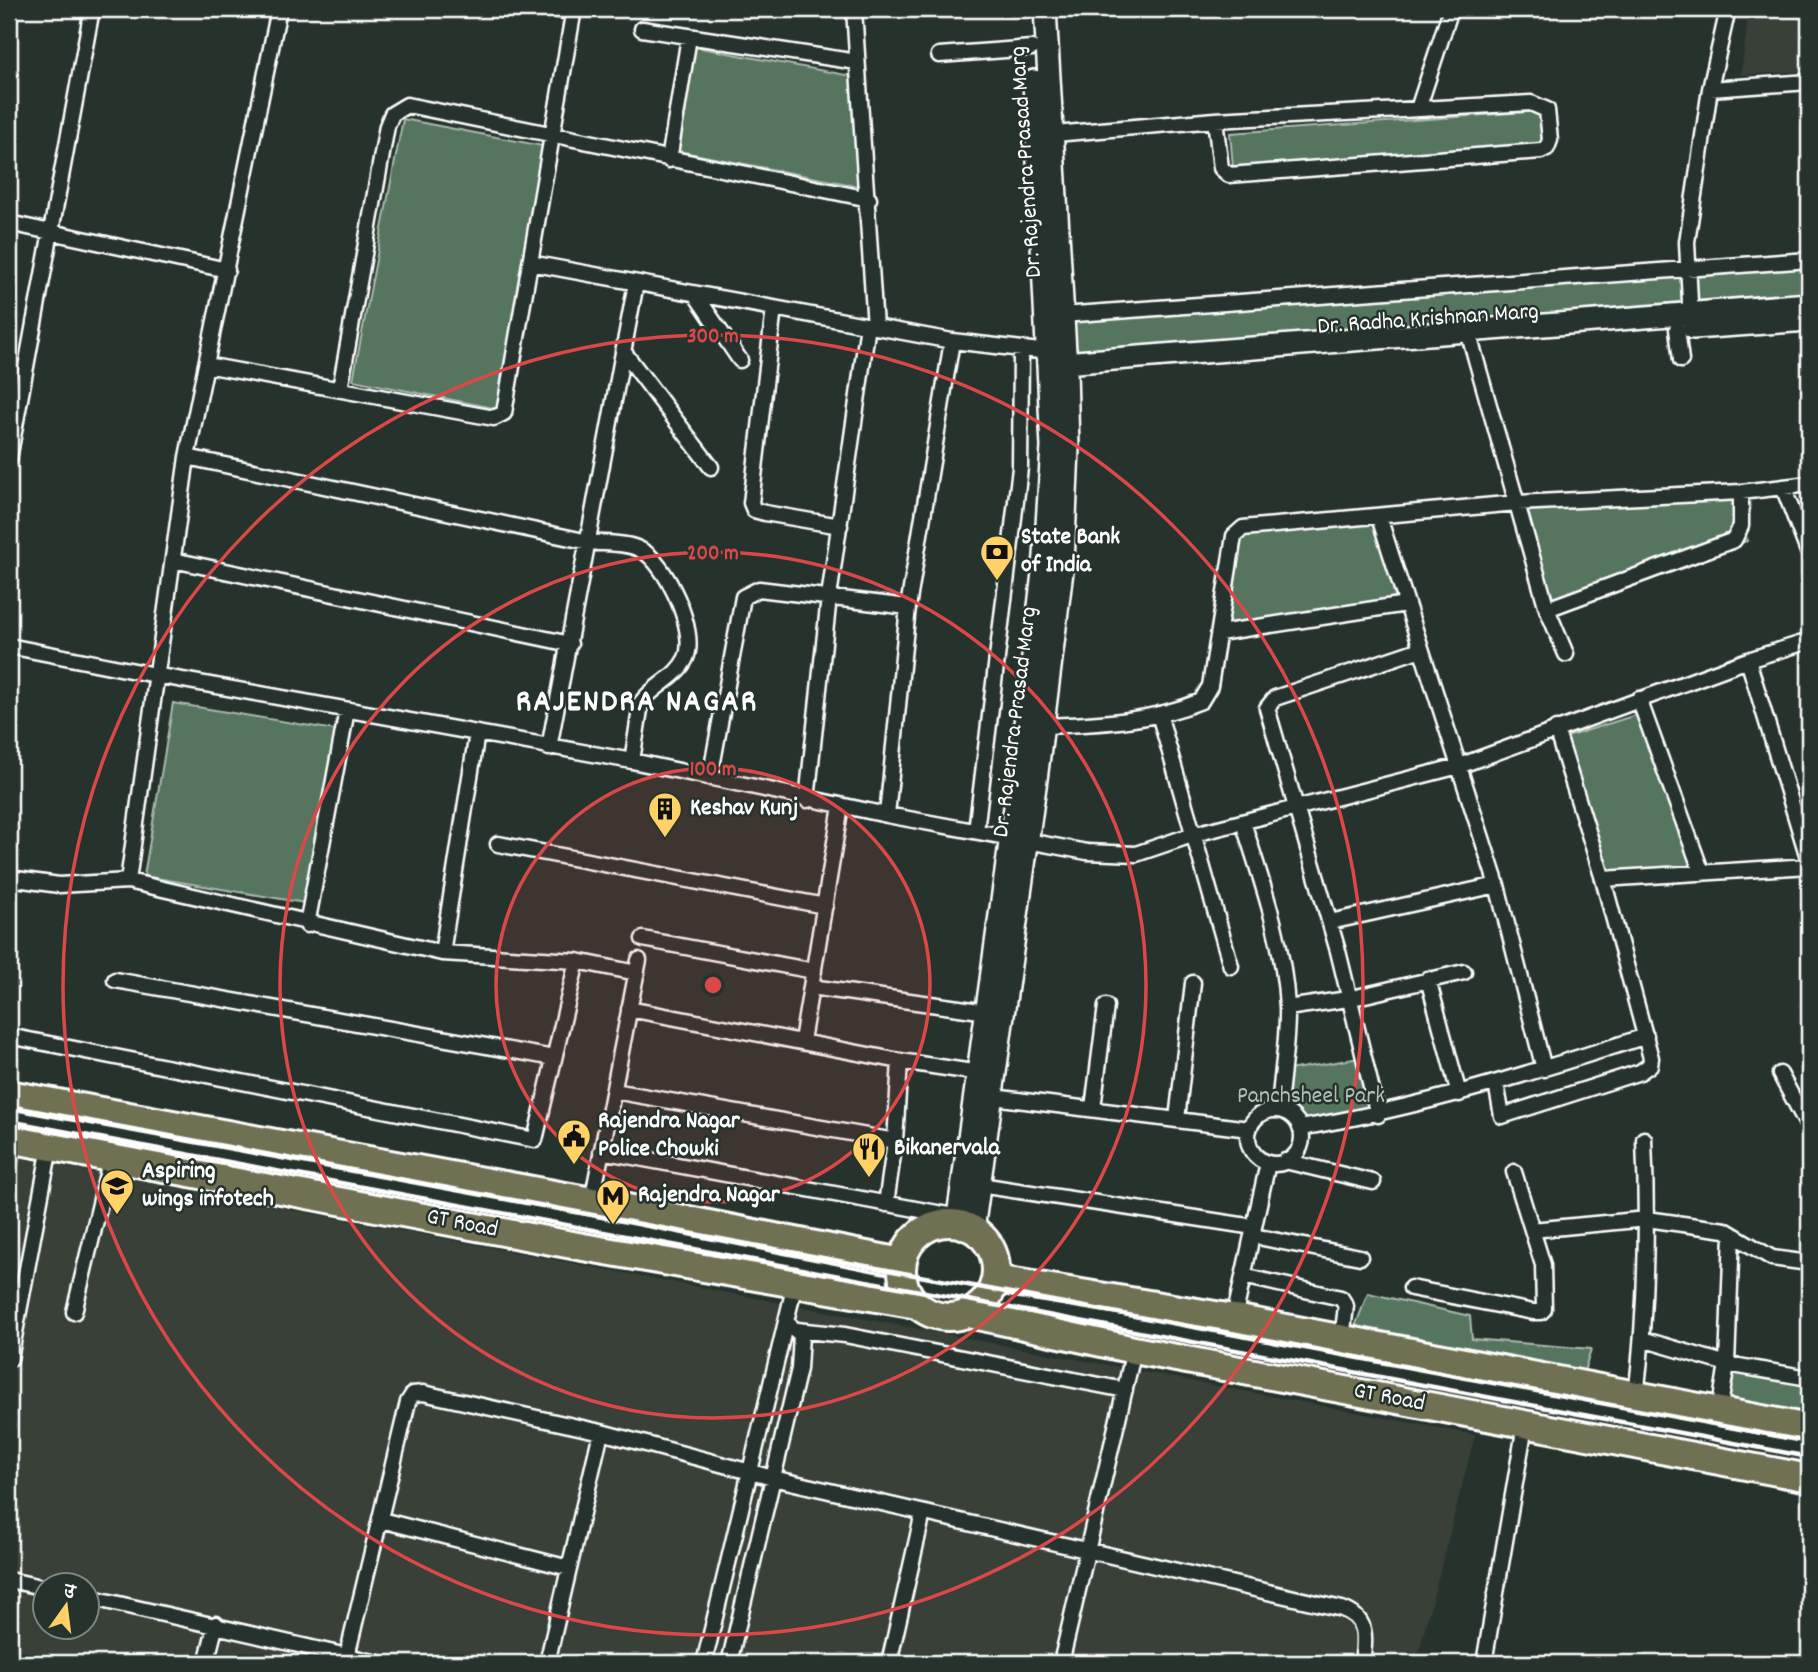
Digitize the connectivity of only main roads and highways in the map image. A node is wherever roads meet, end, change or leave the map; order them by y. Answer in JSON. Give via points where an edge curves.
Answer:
{"nodes":[{"id":1,"x":1030,"y":9,"type":"edge"},
{"id":2,"x":1045,"y":9,"type":"edge"},
{"id":3,"x":1045,"y":135,"type":"junction"},
{"id":4,"x":1809,"y":304,"type":"edge"},
{"id":5,"x":1809,"y":320,"type":"edge"},
{"id":6,"x":1687,"y":324,"type":"junction"},
{"id":7,"x":1056,"y":364,"type":"junction"},
{"id":8,"x":1019,"y":838,"type":"junction"},
{"id":9,"x":9,"y":1094,"type":"edge"},
{"id":10,"x":11,"y":1148,"type":"edge"},
{"id":11,"x":963,"y":1224,"type":"junction"},
{"id":12,"x":902,"y":1262,"type":"junction"},
{"id":13,"x":996,"y":1279,"type":"junction"},
{"id":14,"x":917,"y":1305,"type":"junction"},
{"id":15,"x":969,"y":1314,"type":"junction"},
{"id":16,"x":1809,"y":1428,"type":"edge"},
{"id":17,"x":1809,"y":1478,"type":"edge"}],
"edges":[{"from":1,"to":3,"type":"main road","name":"Dr. Rajendra Prasad Marg"},
{"from":2,"to":3,"type":"main road","name":"Dr. Rajendra Prasad Marg"},
{"from":3,"to":7,"type":"main road","name":"Dr. Rajendra Prasad Marg"},
{"from":3,"to":7,"type":"main road","name":"Dr. Rajendra Prasad Marg","via":[[1062,315]]},
{"from":4,"to":6,"type":"main road"},
{"from":5,"to":6,"type":"main road","name":"Dr. Radha Krishnan Marg"},
{"from":6,"to":7,"type":"main road"},
{"from":6,"to":7,"type":"main road","name":"Dr. Radha Krishnan Marg","via":[[1471,342]]},
{"from":7,"to":8,"type":"main road","name":"Dr. Rajendra Prasad Marg","via":[[1045,556]]},
{"from":7,"to":8,"type":"main road","name":"Dr. Rajendra Prasad Marg","via":[[1068,449],[1063,563],[1043,726]]},
{"from":8,"to":11,"type":"main road","name":"Dr. Rajendra Prasad Marg","via":[[987,1012]]},
{"from":8,"to":11,"type":"main road","name":"Dr. Rajendra Prasad Marg","via":[[993,1097],[980,1185]]},
{"from":9,"to":12,"type":"highway","name":"GT Road"},
{"from":10,"to":14,"type":"highway","name":"GT Road","via":[[50,1147]]},
{"from":11,"to":12,"type":"highway","via":[[939,1224],[922,1232],[909,1245]]},
{"from":11,"to":13,"type":"highway","via":[[993,1251]]},
{"from":12,"to":14,"type":"highway","via":[[906,1290]]},
{"from":13,"to":15,"type":"highway","via":[[984,1303]]},
{"from":13,"to":16,"type":"highway","name":"GT Road","via":[[1234,1318]]},
{"from":14,"to":15,"type":"highway","via":[[941,1317]]},
{"from":15,"to":17,"type":"highway","name":"GT Road","via":[[1134,1350]]}]}
